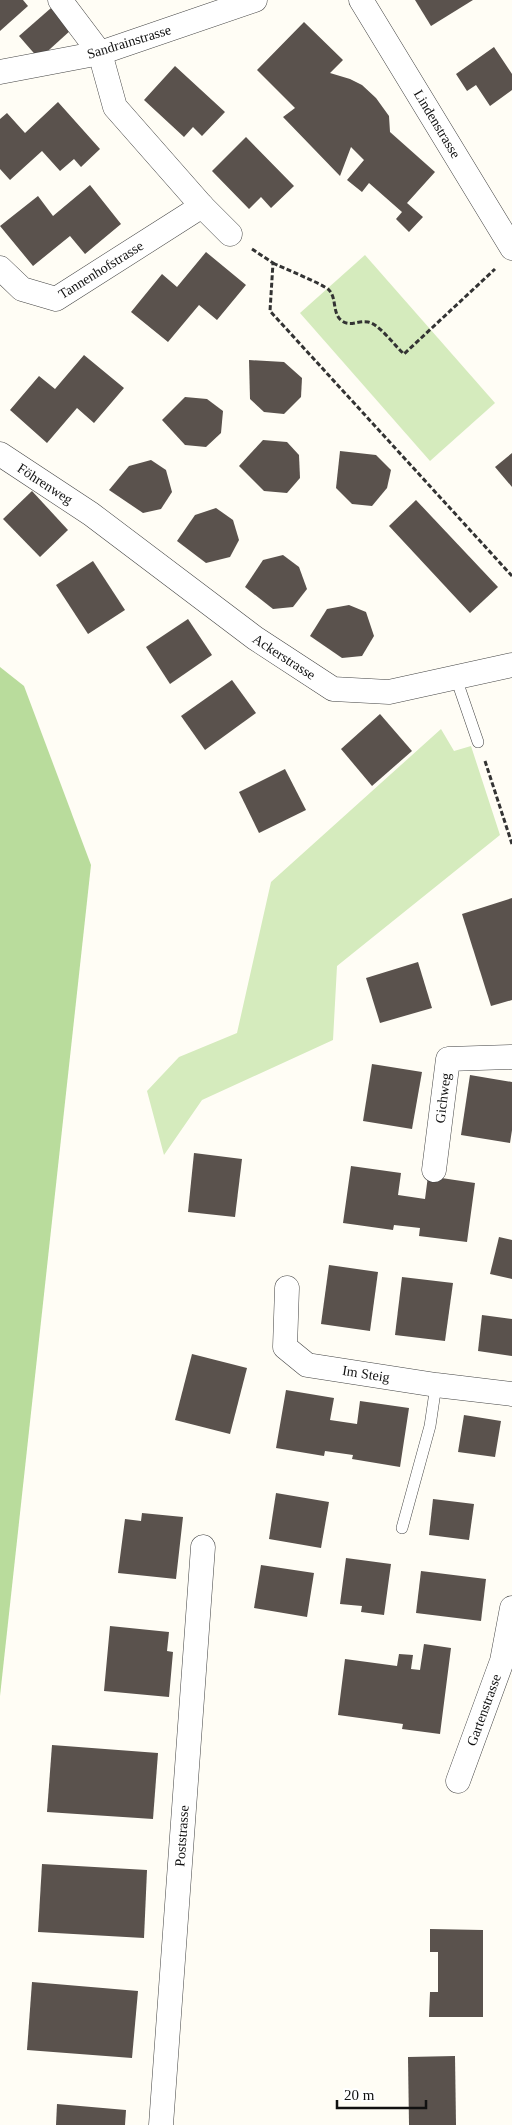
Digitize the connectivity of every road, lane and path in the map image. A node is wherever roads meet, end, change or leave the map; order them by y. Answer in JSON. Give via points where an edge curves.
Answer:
{"nodes":[{"id":1,"x":60,"y":0,"type":"edge"},
{"id":2,"x":255,"y":0,"type":"edge"},
{"id":3,"x":361,"y":0,"type":"edge"},
{"id":4,"x":100,"y":53,"type":"junction"},
{"id":5,"x":0,"y":72,"type":"edge"},
{"id":6,"x":202,"y":206,"type":"junction"},
{"id":7,"x":230,"y":234,"type":"joint"},
{"id":8,"x":506,"y":256,"type":"edge"},
{"id":9,"x":273,"y":264,"type":"junction"},
{"id":10,"x":0,"y":268,"type":"edge"},
{"id":11,"x":0,"y":454,"type":"edge"},
{"id":12,"x":91,"y":514,"type":"joint"},
{"id":13,"x":512,"y":576,"type":"edge"},
{"id":14,"x":512,"y":665,"type":"edge"},
{"id":15,"x":456,"y":678,"type":"junction"},
{"id":16,"x":478,"y":742,"type":"joint"},
{"id":17,"x":512,"y":844,"type":"edge"},
{"id":18,"x":512,"y":1058,"type":"edge"},
{"id":19,"x":434,"y":1170,"type":"dead end"},
{"id":20,"x":286,"y":1288,"type":"dead end"},
{"id":21,"x":436,"y":1385,"type":"junction"},
{"id":22,"x":512,"y":1394,"type":"edge"},
{"id":23,"x":402,"y":1528,"type":"dead end"},
{"id":24,"x":203,"y":1547,"type":"dead end"},
{"id":25,"x":512,"y":1608,"type":"edge"},
{"id":26,"x":458,"y":1781,"type":"dead end"},
{"id":27,"x":161,"y":2125,"type":"edge"}],
"edges":[{"from":1,"to":4,"type":"street"},
{"from":2,"to":4,"type":"street","name":"Sandrainstrasse"},
{"from":3,"to":8,"type":"street","name":"Lindenstrasse"},
{"from":4,"to":5,"type":"street","name":"Sandrainstrasse"},
{"from":4,"to":6,"type":"street","via":[[115,107]]},
{"from":6,"to":7,"type":"street"},
{"from":6,"to":10,"type":"street","name":"Tannenhofstrasse","via":[[56,299],[22,289]]},
{"from":7,"to":9,"type":"path"},
{"from":8,"to":9,"type":"path","via":[[404,354],[380,327],[368,322],[349,324],[341,320],[329,290]]},
{"from":9,"to":13,"type":"path","via":[[270,311]]},
{"from":11,"to":12,"type":"street","name":"Föhrenweg"},
{"from":12,"to":15,"type":"street","name":"Ackerstrasse","via":[[255,638],[333,689],[389,692]]},
{"from":14,"to":15,"type":"street","name":"Ackerstrasse"},
{"from":15,"to":16,"type":"lane"},
{"from":16,"to":17,"type":"path"},
{"from":18,"to":19,"type":"street","name":"Gichweg","via":[[448,1059]]},
{"from":20,"to":21,"type":"street","name":"Im Steig","via":[[285,1347],[307,1365]]},
{"from":21,"to":22,"type":"street","name":"Im Steig"},
{"from":21,"to":23,"type":"lane","via":[[430,1426]]},
{"from":24,"to":27,"type":"street","name":"Poststrasse"},
{"from":25,"to":26,"type":"street","name":"Gartenstrasse","via":[[502,1661]]}]}
